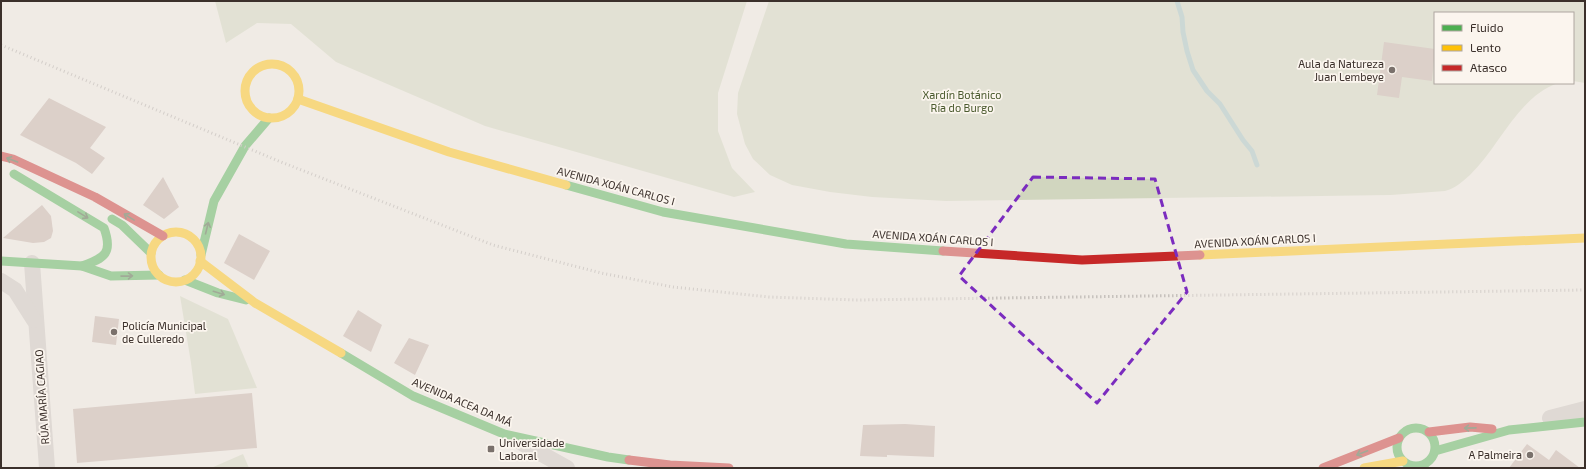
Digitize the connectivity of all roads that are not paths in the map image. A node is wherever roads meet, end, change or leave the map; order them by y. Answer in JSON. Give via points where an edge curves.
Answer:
{"nodes":[{"id":1,"x":298,"y":99,"type":"junction"},
{"id":2,"x":269,"y":118,"type":"junction"},
{"id":3,"x":247,"y":130,"type":"dead end"},
{"id":4,"x":245,"y":146,"type":"junction"},
{"id":5,"x":1,"y":156,"type":"edge"},
{"id":6,"x":214,"y":201,"type":"junction"},
{"id":7,"x":85,"y":205,"type":"dead end"},
{"id":8,"x":202,"y":211,"type":"dead end"},
{"id":9,"x":105,"y":215,"type":"dead end"},
{"id":10,"x":163,"y":236,"type":"junction"},
{"id":11,"x":1585,"y":238,"type":"edge"},
{"id":12,"x":200,"y":258,"type":"junction"},
{"id":13,"x":149,"y":259,"type":"junction"},
{"id":14,"x":1,"y":261,"type":"edge"},
{"id":15,"x":32,"y":263,"type":"junction"},
{"id":16,"x":82,"y":266,"type":"junction"},
{"id":17,"x":112,"y":267,"type":"dead end"},
{"id":18,"x":96,"y":270,"type":"junction"},
{"id":19,"x":159,"y":275,"type":"junction"},
{"id":20,"x":185,"y":280,"type":"junction"},
{"id":21,"x":1,"y":281,"type":"edge"},
{"id":22,"x":255,"y":303,"type":"junction"},
{"id":23,"x":36,"y":325,"type":"junction"},
{"id":24,"x":1585,"y":409,"type":"edge"},
{"id":25,"x":1585,"y":422,"type":"edge"},
{"id":26,"x":1509,"y":430,"type":"junction"},
{"id":27,"x":1429,"y":432,"type":"junction"},
{"id":28,"x":504,"y":434,"type":"junction"},
{"id":29,"x":1399,"y":438,"type":"junction"},
{"id":30,"x":1433,"y":460,"type":"edge"},
{"id":31,"x":1402,"y":461,"type":"junction"},
{"id":32,"x":606,"y":463,"type":"edge"},
{"id":33,"x":627,"y":464,"type":"edge"},
{"id":34,"x":667,"y":466,"type":"edge"},
{"id":35,"x":1412,"y":467,"type":"edge"},
{"id":36,"x":47,"y":468,"type":"edge"},
{"id":37,"x":567,"y":468,"type":"edge"},
{"id":38,"x":729,"y":468,"type":"edge"},
{"id":39,"x":1323,"y":468,"type":"edge"},
{"id":40,"x":1364,"y":468,"type":"edge"}],
"edges":[{"from":1,"to":2,"type":"street","via":[[287,114]]},
{"from":1,"to":2,"type":"street","via":[[298,86],[287,68],[279,64],[270,64],[254,70],[248,76],[244,92],[249,111]]},
{"from":1,"to":11,"type":"street","name":"AVENIDA XOÁN CARLOS I","via":[[449,152],[663,212],[846,244],[1082,260]]},
{"from":2,"to":4,"type":"street"},
{"from":3,"to":4,"type":"street"},
{"from":4,"to":6,"type":"street"},
{"from":10,"to":5,"type":"street","one_way":true,"via":[[95,197],[13,159]]},
{"from":6,"to":8,"type":"street"},
{"from":12,"to":6,"type":"street","one_way":true},
{"from":7,"to":16,"type":"street","one_way":true,"via":[[8,170],[104,228],[109,239],[108,252],[102,258]]},
{"from":9,"to":13,"type":"street","via":[[122,225]]},
{"from":10,"to":12,"type":"street","via":[[182,230],[199,247]]},
{"from":10,"to":13,"type":"street","via":[[157,240]]},
{"from":12,"to":20,"type":"street","via":[[195,272]]},
{"from":12,"to":22,"type":"street","name":"AVENIDA ACEA DA MÁ"},
{"from":13,"to":19,"type":"street"},
{"from":14,"to":15,"type":"street"},
{"from":15,"to":16,"type":"street"},
{"from":15,"to":23,"type":"street","name":"RÚA MARÍA CAGIAO"},
{"from":16,"to":18,"type":"street"},
{"from":17,"to":18,"type":"street"},
{"from":18,"to":19,"type":"street","one_way":true,"via":[[111,276]]},
{"from":19,"to":20,"type":"street","via":[[171,281]]},
{"from":20,"to":22,"type":"street","name":"AVENIDA ACEA DA MÁ","one_way":true,"via":[[218,293]]},
{"from":21,"to":23,"type":"street","name":"RÚA MARÍA CAGIAO","via":[[15,290],[23,300]]},
{"from":22,"to":28,"type":"street","name":"AVENIDA ACEA DA MÁ","via":[[413,396]]},
{"from":23,"to":36,"type":"street","name":"RÚA MARÍA CAGIAO"},
{"from":24,"to":26,"type":"street"},
{"from":25,"to":26,"type":"street"},
{"from":26,"to":27,"type":"street","one_way":true,"via":[[1470,427]]},
{"from":26,"to":30,"type":"street"},
{"from":27,"to":29,"type":"street","via":[[1412,428]]},
{"from":27,"to":30,"type":"street","via":[[1435,441]]},
{"from":28,"to":32,"type":"street","name":"AVENIDA ACEA DA MÁ"},
{"from":28,"to":37,"type":"street"},
{"from":29,"to":31,"type":"street","via":[[1397,450]]},
{"from":29,"to":39,"type":"street","one_way":true},
{"from":30,"to":35,"type":"street"},
{"from":31,"to":35,"type":"street"},
{"from":31,"to":40,"type":"street"},
{"from":32,"to":33,"type":"street","name":"AVENIDA ACEA DA MÁ"},
{"from":33,"to":34,"type":"street","name":"AVENIDA ACEA DA MÁ"},
{"from":34,"to":38,"type":"street","name":"AVENIDA ACEA DA MÁ"}]}
